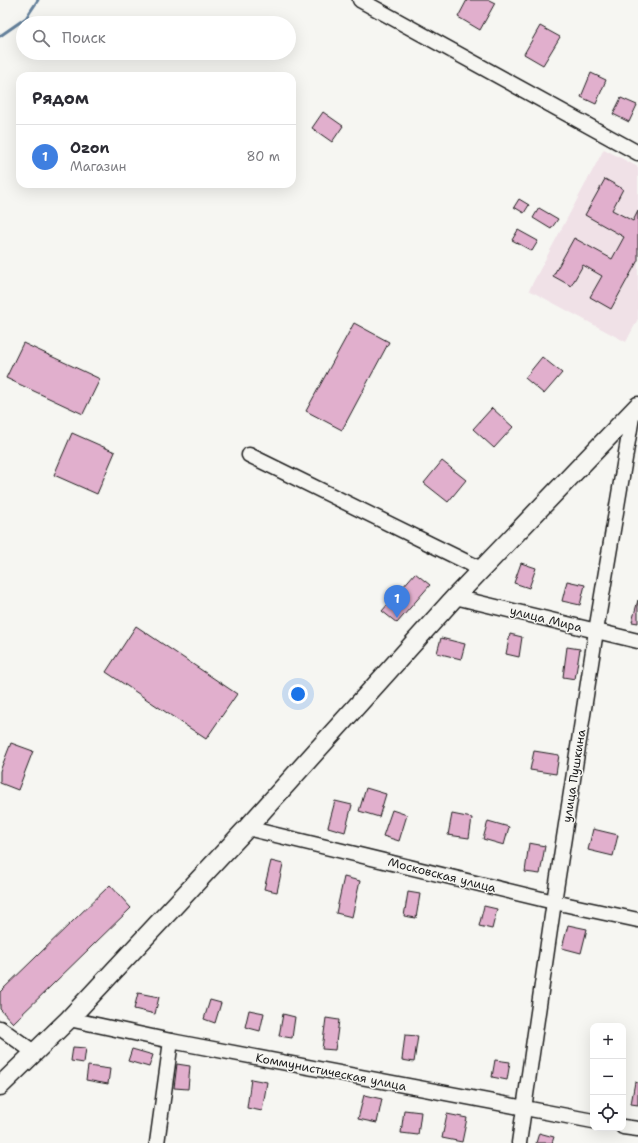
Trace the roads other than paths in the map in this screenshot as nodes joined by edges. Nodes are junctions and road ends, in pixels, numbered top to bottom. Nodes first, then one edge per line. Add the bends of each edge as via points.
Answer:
1 (360, 0) edge
2 (638, 153) edge
3 (636, 408) edge
4 (249, 455) dead end
5 (481, 569) junction
6 (454, 597) junction
7 (596, 631) junction
8 (638, 641) edge
9 (247, 828) junction
10 (554, 902) junction
11 (638, 920) edge
12 (69, 1019) junction
13 (0, 1028) edge
14 (171, 1041) junction
15 (35, 1053) junction
16 (0, 1086) edge
17 (524, 1109) junction
18 (590, 1120) edge
19 (626, 1127) edge
20 (638, 1129) edge
21 (157, 1143) edge
22 (519, 1143) edge

1 - 2 street
3 - 5 main road
3 - 7 street, улица Пушкина
4 - 5 street
5 - 6 main road
6 - 7 street, улица Мира
6 - 9 main road
7 - 8 street, улица Мира
7 - 10 street, улица Пушкина
9 - 10 street, Московская улица
9 - 12 main road
10 - 11 street, Московская улица
10 - 17 street, улица Пушкина
12 - 14 street, Коммунистическая улица
12 - 15 main road
13 - 15 street
14 - 17 street, Коммунистическая улица
14 - 21 street
15 - 16 main road
17 - 18 street, Коммунистическая улица
17 - 22 street, улица Пушкина
19 - 20 street

